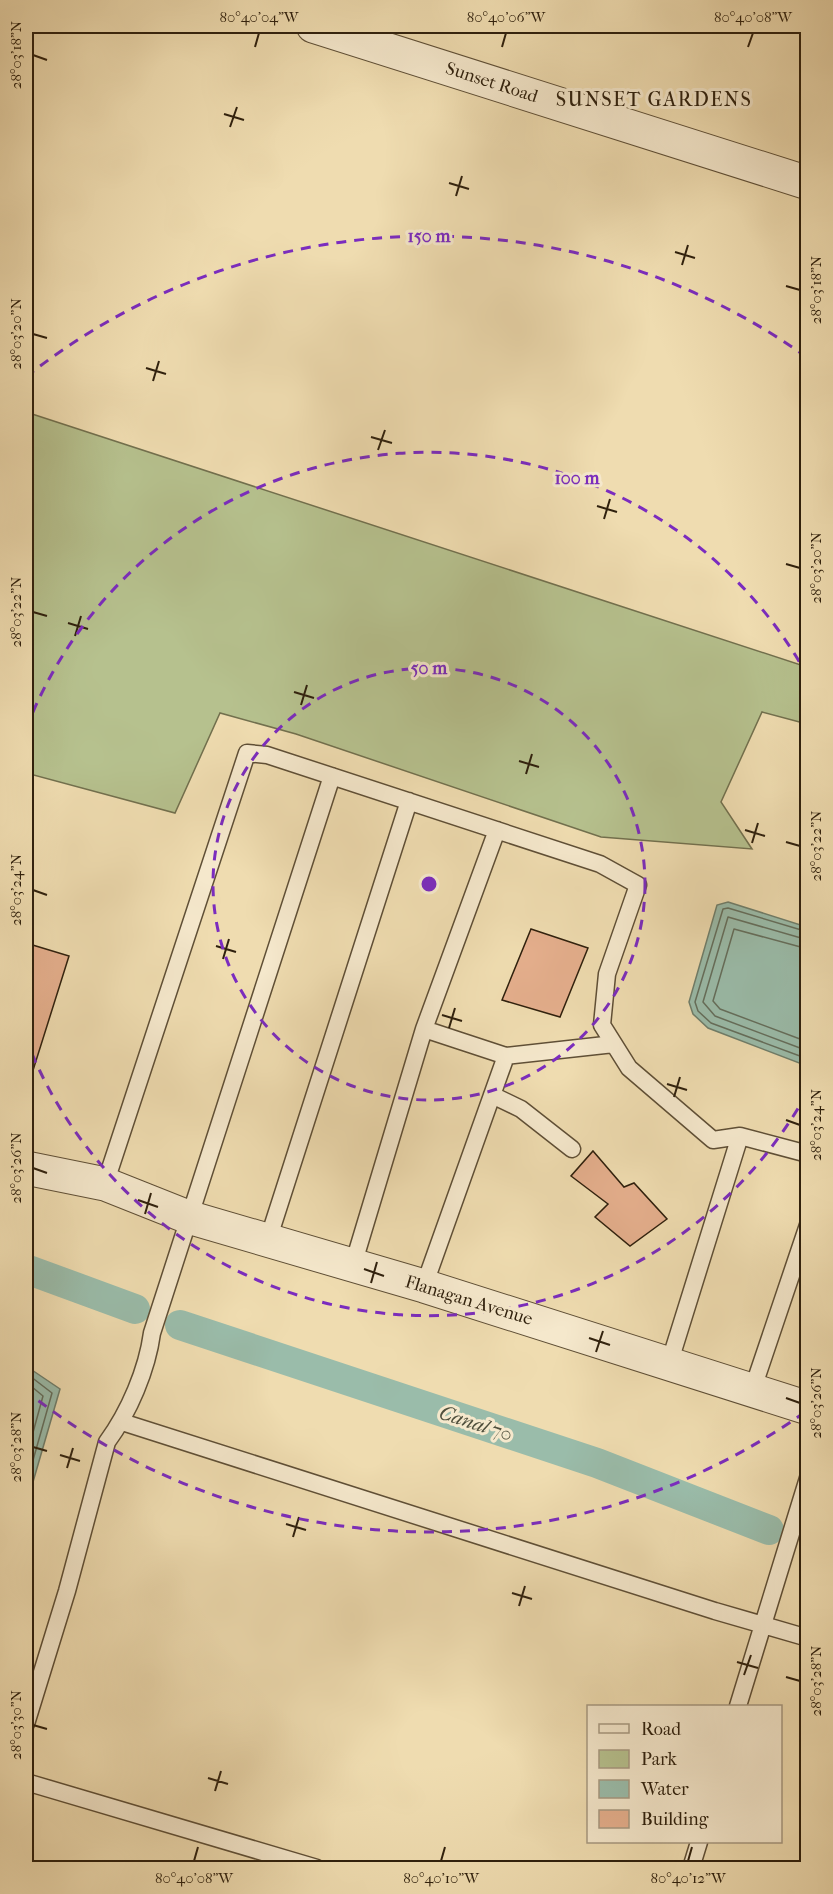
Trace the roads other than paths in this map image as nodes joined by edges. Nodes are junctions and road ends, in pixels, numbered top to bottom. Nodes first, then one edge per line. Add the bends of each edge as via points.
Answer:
1 (313, 26) edge
2 (807, 183) edge
3 (332, 776) junction
4 (409, 801) junction
5 (497, 830) junction
6 (424, 1029) junction
7 (614, 1044) junction
8 (506, 1056) junction
9 (492, 1095) junction
10 (740, 1136) junction
11 (572, 1149) dead end
12 (807, 1154) edge
13 (26, 1168) edge
14 (105, 1184) junction
15 (188, 1217) junction
16 (807, 1225) edge
17 (268, 1240) junction
18 (353, 1265) junction
19 (424, 1286) junction
20 (669, 1364) junction
21 (752, 1391) junction
22 (807, 1408) edge
23 (122, 1422) junction
24 (807, 1478) edge
25 (763, 1625) junction
26 (807, 1638) edge
27 (739, 1705) edge
28 (26, 1724) edge
29 (26, 1782) edge
30 (699, 1843) edge
31 (317, 1869) edge
32 (691, 1869) edge

1 - 2 street, Sunset Road
3 - 4 lane
3 - 14 lane via 267,754 247,753
3 - 15 lane
4 - 5 lane
4 - 17 lane
5 - 6 lane
5 - 7 lane via 600,864 638,885 607,974 602,1025
6 - 8 lane
6 - 18 lane
7 - 8 lane
7 - 10 lane via 629,1068 713,1140
8 - 9 lane
9 - 11 lane via 521,1109
9 - 19 lane
10 - 12 lane
10 - 20 lane
13 - 14 street, Flanagan Avenue
14 - 15 street, Flanagan Avenue
15 - 17 street, Flanagan Avenue
15 - 23 lane via 150,1349
16 - 21 lane
17 - 18 street, Flanagan Avenue
18 - 19 street, Flanagan Avenue
19 - 20 street, Flanagan Avenue
20 - 21 street, Flanagan Avenue
21 - 22 street, Flanagan Avenue
23 - 25 lane
23 - 28 lane via 107,1442
24 - 25 lane
25 - 26 lane
25 - 27 lane
29 - 31 lane
30 - 32 lane

